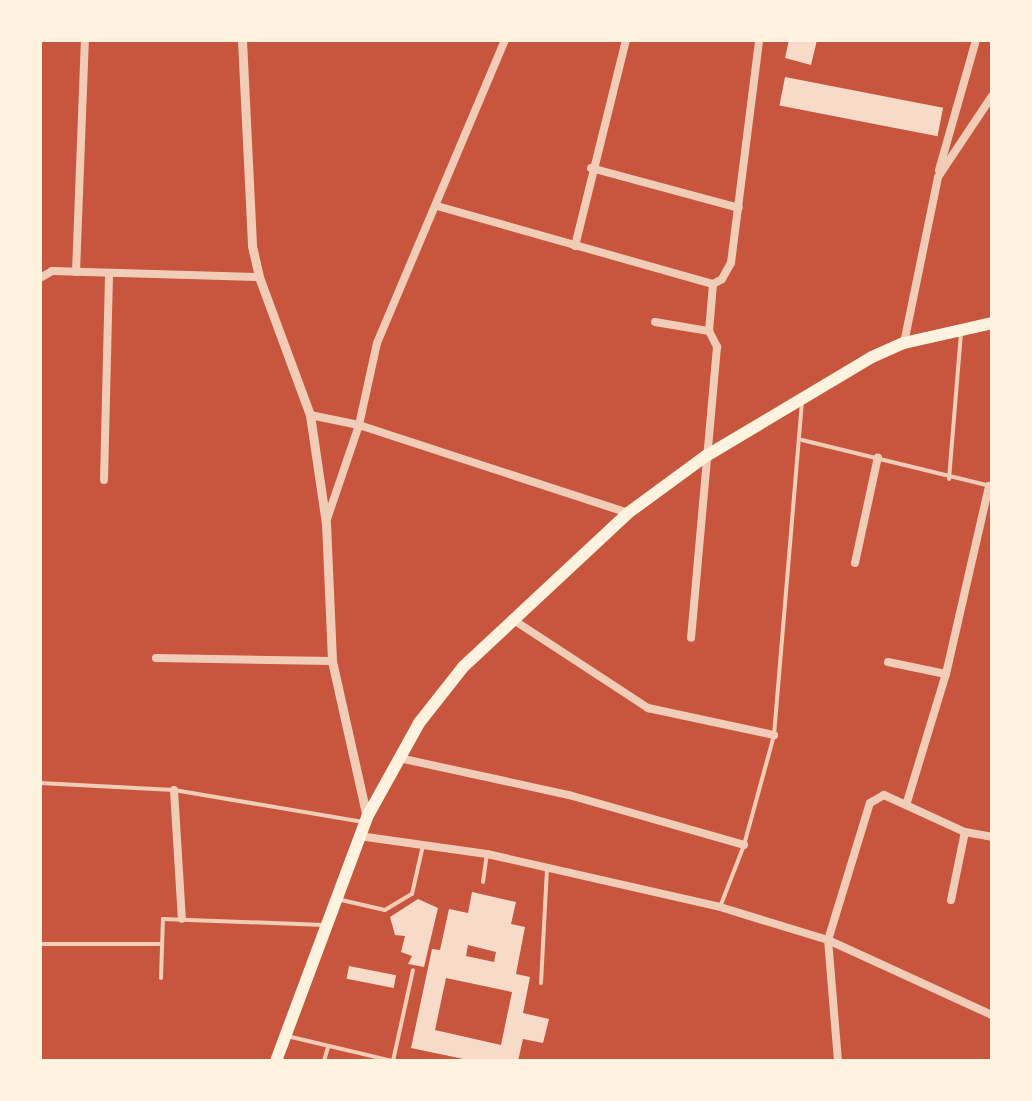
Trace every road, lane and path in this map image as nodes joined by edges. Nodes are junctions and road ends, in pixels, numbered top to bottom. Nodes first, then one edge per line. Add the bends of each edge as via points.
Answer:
1 (85, 40) edge
2 (242, 40) edge
3 (505, 40) edge
4 (626, 40) edge
5 (759, 40) edge
6 (976, 40) edge
7 (992, 96) edge
8 (591, 168) junction
9 (938, 177) junction
10 (437, 206) junction
11 (739, 208) junction
12 (575, 246) junction
13 (76, 272) junction
14 (109, 275) junction
15 (259, 277) junction
16 (40, 278) edge
17 (713, 284) junction
18 (655, 322) dead end
19 (992, 323) edge
20 (961, 328) junction
21 (709, 331) junction
22 (904, 343) junction
23 (802, 396) junction
24 (310, 415) junction
25 (359, 425) junction
26 (802, 440) junction
27 (706, 456) junction
28 (878, 457) junction
29 (949, 479) junction
30 (104, 480) dead end
31 (991, 486) edge
32 (628, 513) junction
33 (326, 523) junction
34 (855, 563) dead end
35 (511, 618) junction
36 (691, 638) dead end
37 (156, 658) dead end
38 (332, 661) junction
39 (888, 662) dead end
40 (946, 674) junction
41 (774, 735) junction
42 (399, 758) junction
43 (40, 783) edge
44 (174, 790) junction
45 (907, 802) junction
46 (366, 820) junction
47 (965, 832) junction
48 (359, 836) junction
49 (992, 837) edge
50 (423, 845) junction
51 (744, 845) junction
52 (487, 854) junction
53 (547, 868) junction
54 (483, 882) dead end
55 (335, 898) junction
56 (951, 900) dead end
57 (720, 907) junction
58 (182, 919) junction
59 (324, 925) junction
60 (828, 940) junction
61 (40, 944) edge
62 (162, 944) junction
63 (413, 970) dead end
64 (161, 978) dead end
65 (541, 983) dead end
66 (992, 1015) edge
67 (284, 1035) junction
68 (328, 1047) junction
69 (276, 1061) edge
70 (324, 1061) edge
71 (838, 1061) edge

1 - 13 street
2 - 15 street via 245,175
3 - 10 street
4 - 8 street
5 - 11 street
6 - 9 street
7 - 9 street
8 - 11 street
8 - 12 street
9 - 22 street
10 - 12 street
10 - 25 street via 377,343
11 - 17 street via 731,267
12 - 17 street
13 - 14 street
13 - 16 street via 52,271
14 - 15 street
14 - 30 street
15 - 24 street
17 - 21 street
18 - 21 street
19 - 20 main road
20 - 22 main road
20 - 29 lane
21 - 27 street via 717,347
22 - 23 main road
23 - 26 lane
23 - 27 main road
24 - 25 street
24 - 33 street
25 - 32 street
25 - 33 street
26 - 28 lane
26 - 41 lane
27 - 32 main road
27 - 36 street
28 - 29 lane
28 - 34 street
29 - 31 lane
31 - 40 street
32 - 35 main road
33 - 38 street
35 - 41 street via 648,708
35 - 42 main road via 438,695
37 - 38 street
38 - 46 street
39 - 40 street
40 - 45 street
41 - 51 lane
42 - 46 main road
42 - 51 street via 569,795
43 - 44 lane
44 - 46 lane
44 - 58 street
45 - 47 street
45 - 60 street via 880,795 865,811
46 - 48 main road
47 - 49 street
47 - 56 street
48 - 50 street
48 - 55 main road
50 - 52 street
50 - 55 lane via 412,894 385,910
51 - 57 lane
52 - 53 street
52 - 54 lane
53 - 57 street
53 - 65 lane
55 - 59 main road
57 - 60 street
58 - 59 lane
58 - 62 lane via 163,919
59 - 67 main road
60 - 66 street
60 - 71 street
61 - 62 lane
62 - 64 lane
63 - 68 lane via 393,1061
67 - 68 lane
67 - 69 main road
68 - 70 lane

